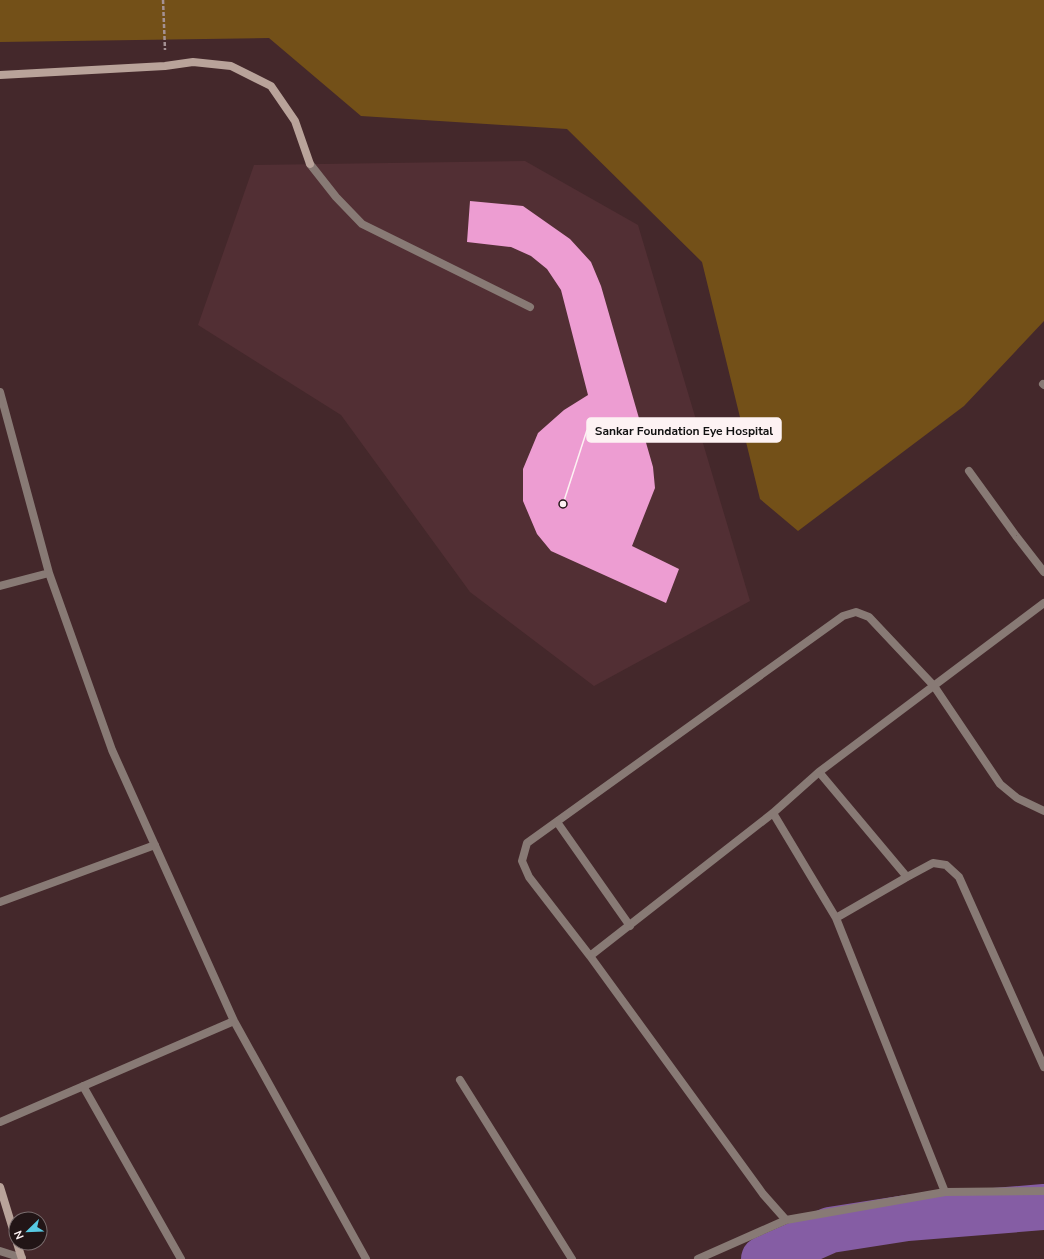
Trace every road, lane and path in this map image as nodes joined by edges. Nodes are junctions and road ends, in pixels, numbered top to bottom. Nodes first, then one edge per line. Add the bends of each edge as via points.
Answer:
1 (163, 0) edge
2 (165, 66) junction
3 (0, 75) edge
4 (530, 307) dead end
5 (0, 392) edge
6 (969, 471) dead end
7 (1044, 572) edge
8 (49, 573) junction
9 (0, 586) edge
10 (1044, 603) edge
11 (934, 686) junction
12 (819, 772) junction
13 (1044, 811) edge
14 (773, 813) junction
15 (556, 822) junction
16 (155, 846) junction
17 (907, 877) junction
18 (0, 902) edge
19 (836, 918) junction
20 (630, 926) junction
21 (590, 956) junction
22 (234, 1021) junction
23 (1044, 1067) edge
24 (460, 1080) dead end
25 (83, 1086) junction
26 (0, 1122) edge
27 (0, 1187) edge
28 (1044, 1191) edge
29 (945, 1192) junction
30 (8, 1213) edge
31 (786, 1220) junction
32 (0, 1250) edge
33 (22, 1259) edge
34 (181, 1259) edge
35 (366, 1259) edge
36 (572, 1259) edge
37 (698, 1259) edge

1 - 2 path
2 - 3 street
2 - 4 street via 193,62 231,66 271,86 295,121 310,164 362,224
5 - 8 street
6 - 7 street
8 - 9 street
8 - 16 street via 112,750
10 - 11 street
11 - 12 street
11 - 13 street via 1000,784 1017,798
11 - 15 street via 869,617 856,612 843,616
12 - 14 street
12 - 17 street
14 - 19 street
14 - 20 street
15 - 20 street
15 - 21 street via 527,843 522,861 529,877
16 - 18 street
16 - 22 street
17 - 19 street
17 - 23 street via 934,863 946,865 959,877
19 - 29 street
20 - 21 street
21 - 31 street via 763,1194
22 - 25 street
22 - 35 street
24 - 36 street
25 - 26 street
25 - 34 street
27 - 30 street
28 - 29 street
29 - 31 street
31 - 37 street
32 - 33 street

